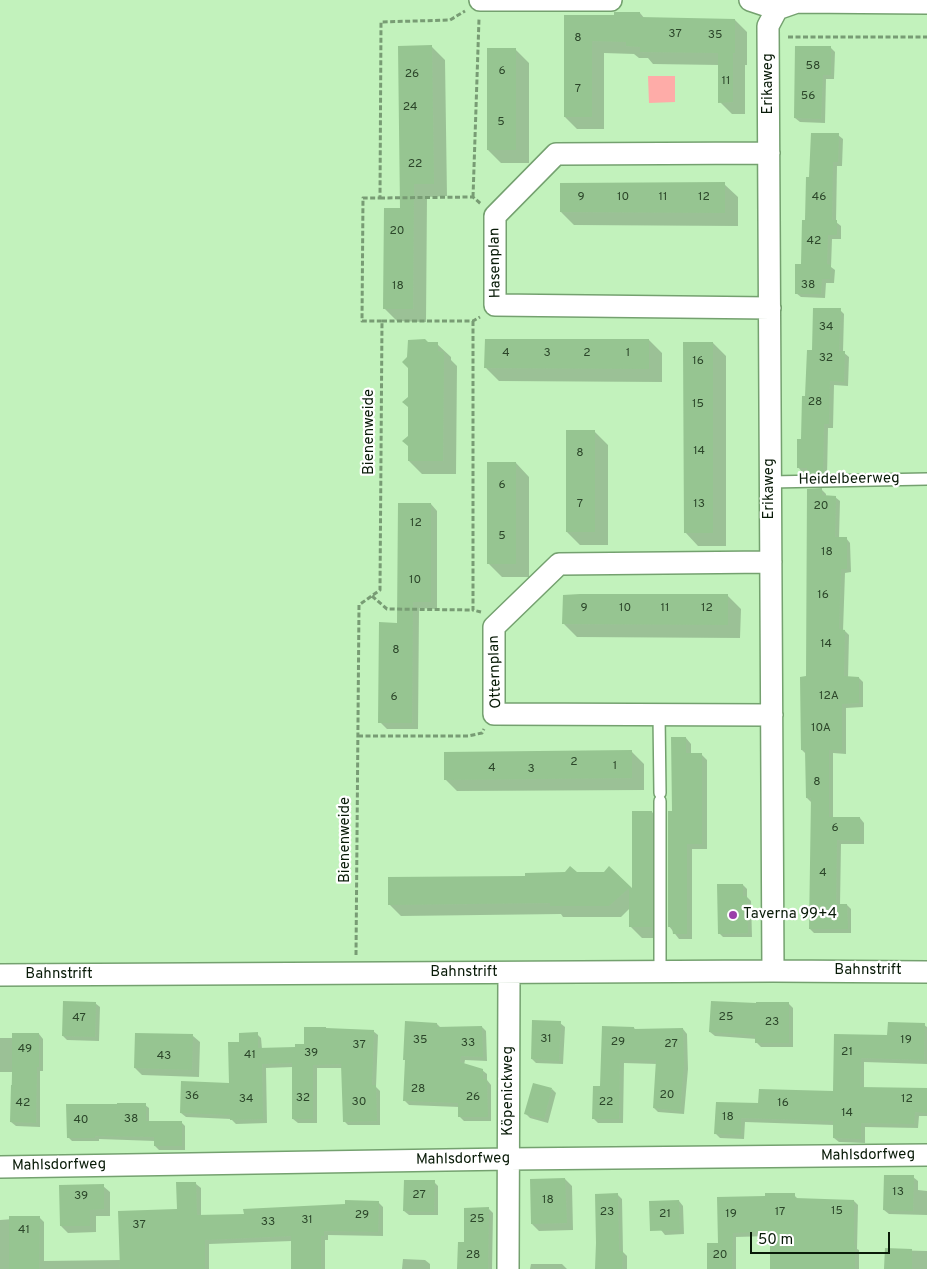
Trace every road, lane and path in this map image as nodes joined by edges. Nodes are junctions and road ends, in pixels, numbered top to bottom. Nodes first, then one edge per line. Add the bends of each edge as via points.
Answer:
1 (480, 0) edge
2 (611, 0) edge
3 (750, 0) edge
4 (927, 3) edge
5 (777, 9) junction
6 (927, 37) edge
7 (768, 38) junction
8 (769, 153) junction
9 (473, 197) junction
10 (380, 198) junction
11 (495, 216) junction
12 (495, 305) junction
13 (770, 308) junction
14 (382, 321) junction
15 (473, 321) junction
16 (927, 479) edge
17 (770, 482) junction
18 (771, 562) junction
19 (372, 596) junction
20 (473, 610) junction
21 (502, 619) junction
22 (494, 714) junction
23 (660, 715) junction
24 (772, 715) junction
25 (358, 736) junction
26 (773, 971) junction
27 (660, 972) junction
28 (927, 972) edge
29 (356, 973) junction
30 (509, 973) junction
31 (0, 975) edge
32 (927, 1155) edge
33 (509, 1160) junction
34 (0, 1167) edge
35 (508, 1269) edge

1 - 2 street
1 - 9 path
1 - 10 path via 450,20 381,22
3 - 5 street
4 - 5 street via 797,2
5 - 7 street, Erikaweg via 768,26
6 - 7 path
7 - 8 street, Erikaweg
8 - 11 street, Hasenplan via 556,154
8 - 13 street, Erikaweg
9 - 10 path
9 - 11 path
10 - 14 path via 363,198 362,320
11 - 12 street, Hasenplan
12 - 13 street, Hasenplan
12 - 15 path
13 - 17 street, Erikaweg
14 - 15 path
14 - 19 path, Bienenweide via 380,590
15 - 20 path
16 - 17 lane, Heidelbeerweg
17 - 18 street, Erikaweg
18 - 21 street, Otternplan via 559,564
18 - 24 street, Erikaweg
19 - 20 path via 387,609
19 - 25 path, Bienenweide via 359,605
20 - 21 path
21 - 22 street, Otternplan via 494,627
22 - 23 street, Otternplan
22 - 25 path via 482,733 468,736
23 - 24 street, Otternplan
23 - 27 lane
24 - 26 street, Erikaweg
25 - 29 path, Bienenweide
26 - 27 street, Bahnstrift
26 - 28 street, Bahnstrift
27 - 30 street, Bahnstrift
29 - 30 street, Bahnstrift
29 - 31 street, Bahnstrift
30 - 33 street, Köpenickweg
32 - 33 street, Mahlsdorfweg
33 - 34 street, Mahlsdorfweg
33 - 35 street, Köpenickweg

